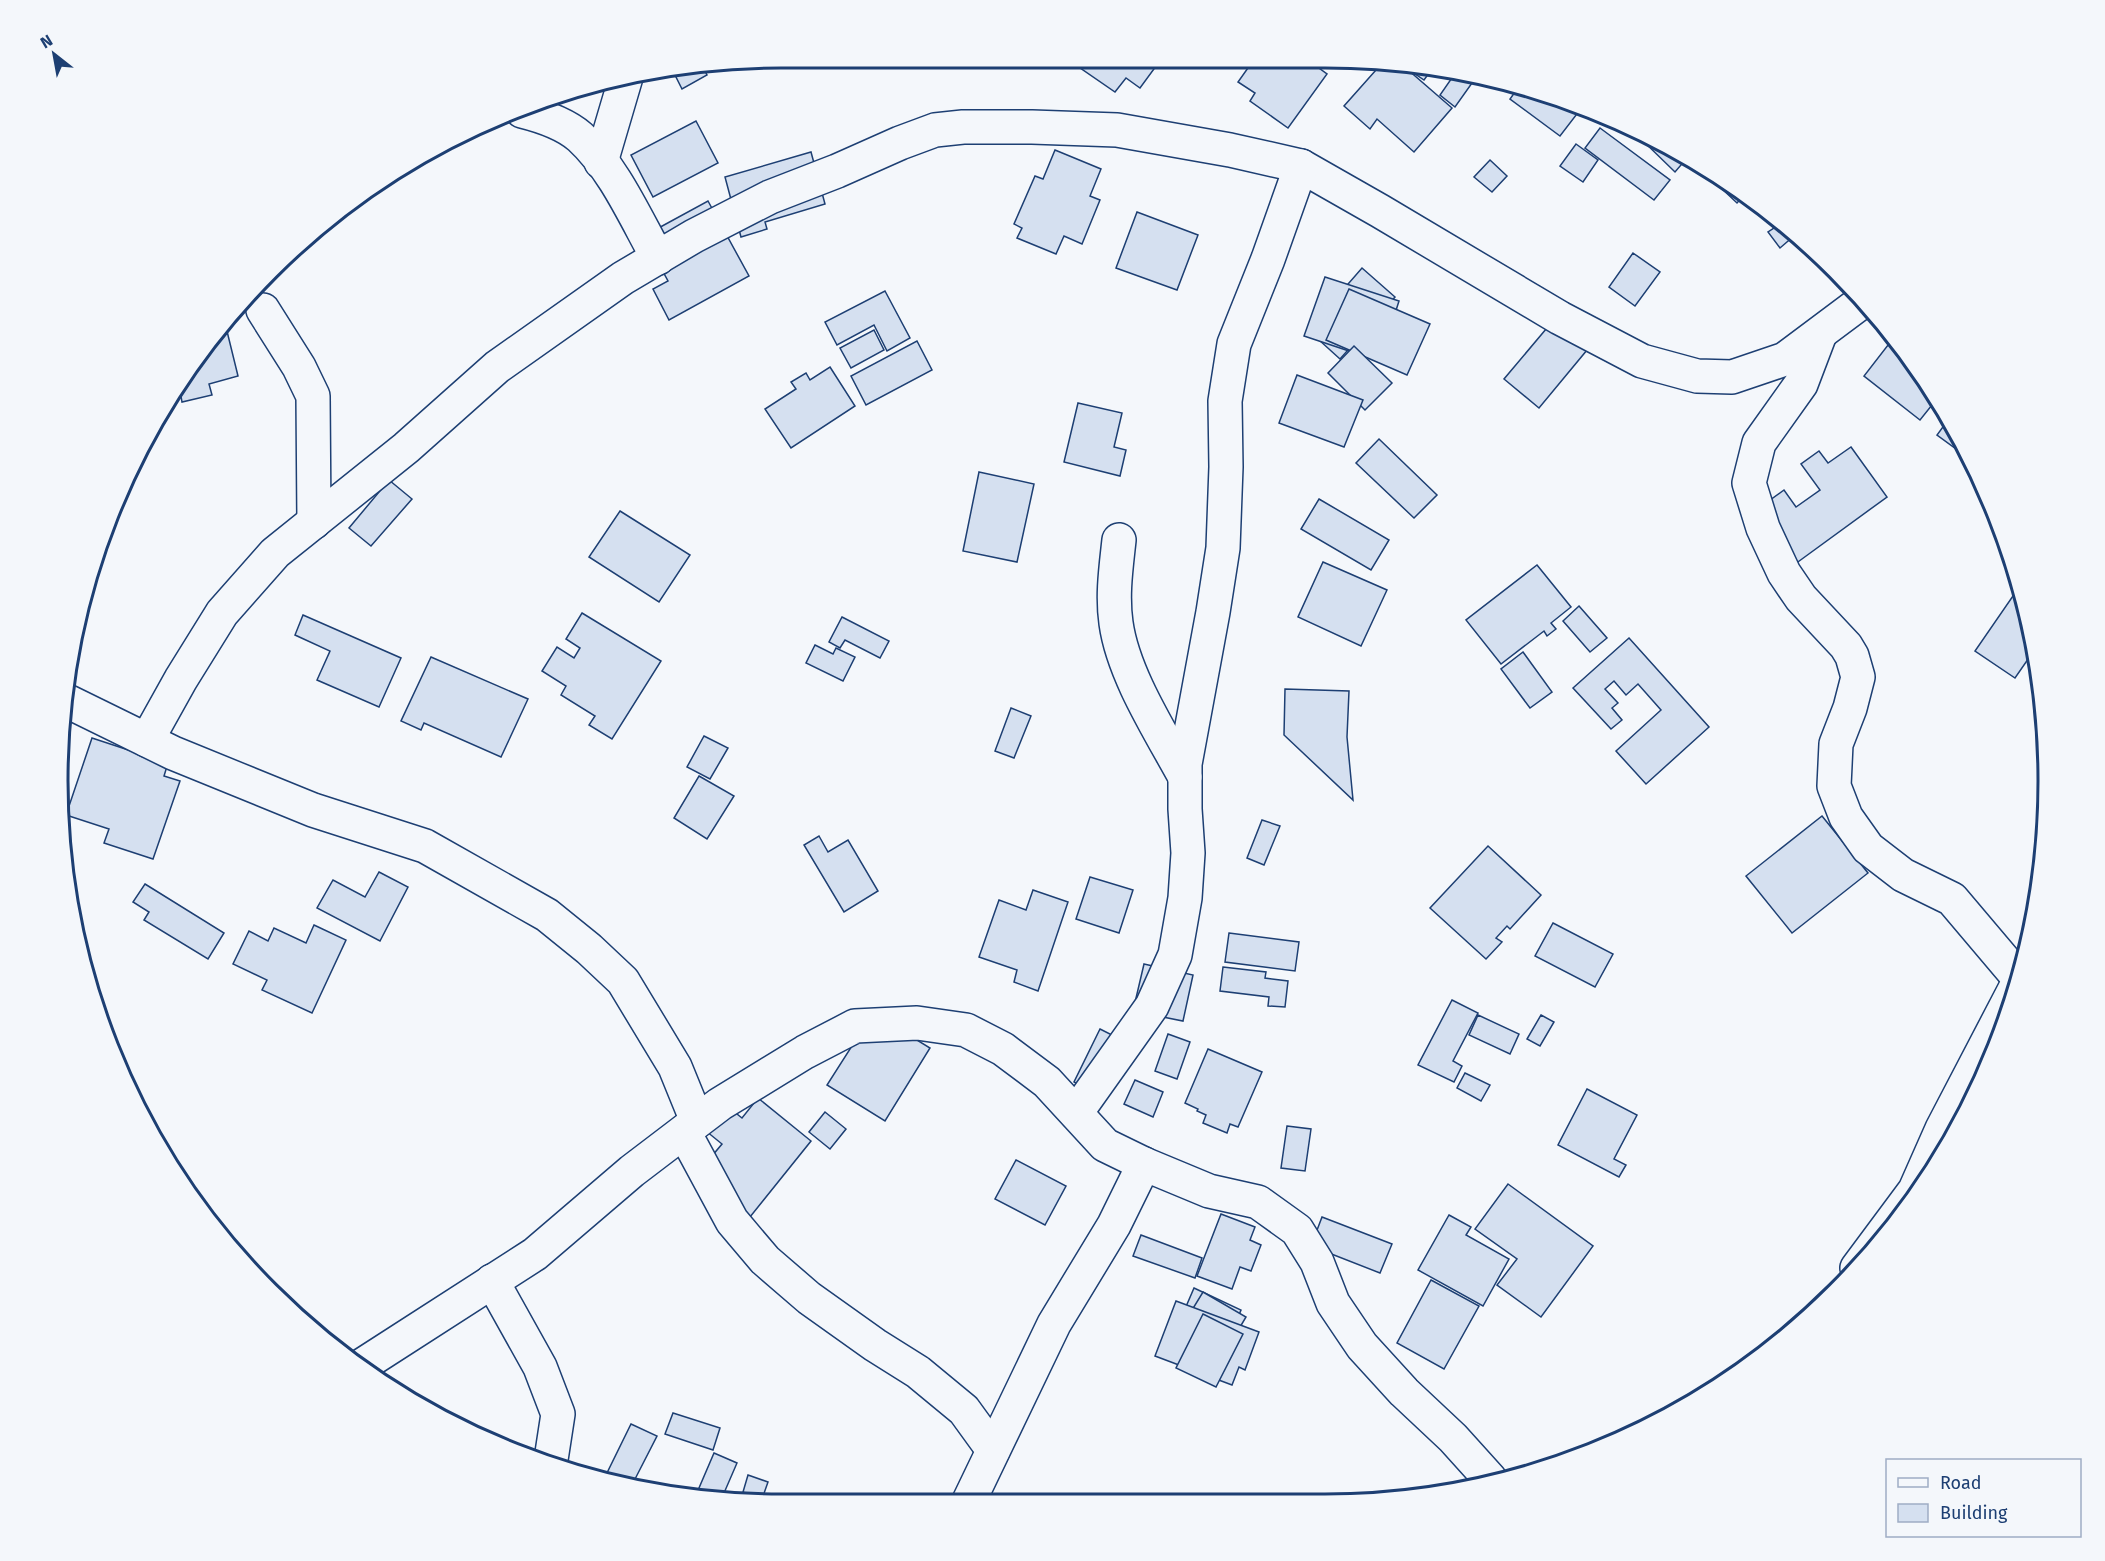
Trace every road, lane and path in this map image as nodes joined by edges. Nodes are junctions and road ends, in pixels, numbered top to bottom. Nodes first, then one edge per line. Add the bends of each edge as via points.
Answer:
1 (624, 85) edge
2 (531, 113) edge
3 (601, 162) junction
4 (1301, 166) junction
5 (658, 258) junction
6 (1857, 306) edge
7 (262, 310) dead end
8 (1820, 334) junction
9 (314, 522) junction
10 (1119, 540) dead end
11 (72, 704) edge
12 (147, 740) junction
13 (1185, 777) junction
14 (2012, 969) edge
15 (1987, 1042) edge
16 (1076, 1113) junction
17 (690, 1126) junction
18 (1931, 1154) edge
19 (1144, 1164) junction
20 (492, 1281) junction
21 (368, 1362) edge
22 (993, 1450) junction
23 (552, 1456) edge
24 (1486, 1475) edge
25 (972, 1494) edge

1 - 3 street
2 - 3 street via 548,117 580,137
3 - 5 street
4 - 5 street via 1117,130 935,130 770,197
4 - 8 street via 1560,318 1642,361 1697,376 1732,377 1785,359
4 - 13 street via 1234,344 1225,401 1223,548
5 - 9 street via 623,278 497,367
6 - 8 street
7 - 9 street via 313,396
8 - 14 street via 1801,384 1759,443 1749,483 1763,528 1784,573 1801,598 1846,646 1858,677 1836,744 1834,786 1846,817 1868,848 1903,875 1952,899
9 - 12 street via 275,553 222,613
10 - 13 street via 1114,586 1116,624 1126,662
11 - 12 street
12 - 17 street via 313,810 425,846 547,915 623,981 675,1067
13 - 16 street via 1188,853 1175,955 1152,1006
15 - 18 street
16 - 17 street via 1047,1082 1003,1049 966,1030 917,1023 855,1026 720,1104
16 - 19 street via 1105,1145
17 - 20 street via 535,1254
17 - 22 street via 732,1221 765,1260 809,1298 918,1372 964,1410
19 - 22 street via 1114,1225 1054,1324
19 - 24 street via 1209,1191 1258,1202 1297,1230 1317,1262 1333,1303 1362,1346
20 - 21 street
20 - 23 street via 540,1367 558,1414
22 - 25 street

